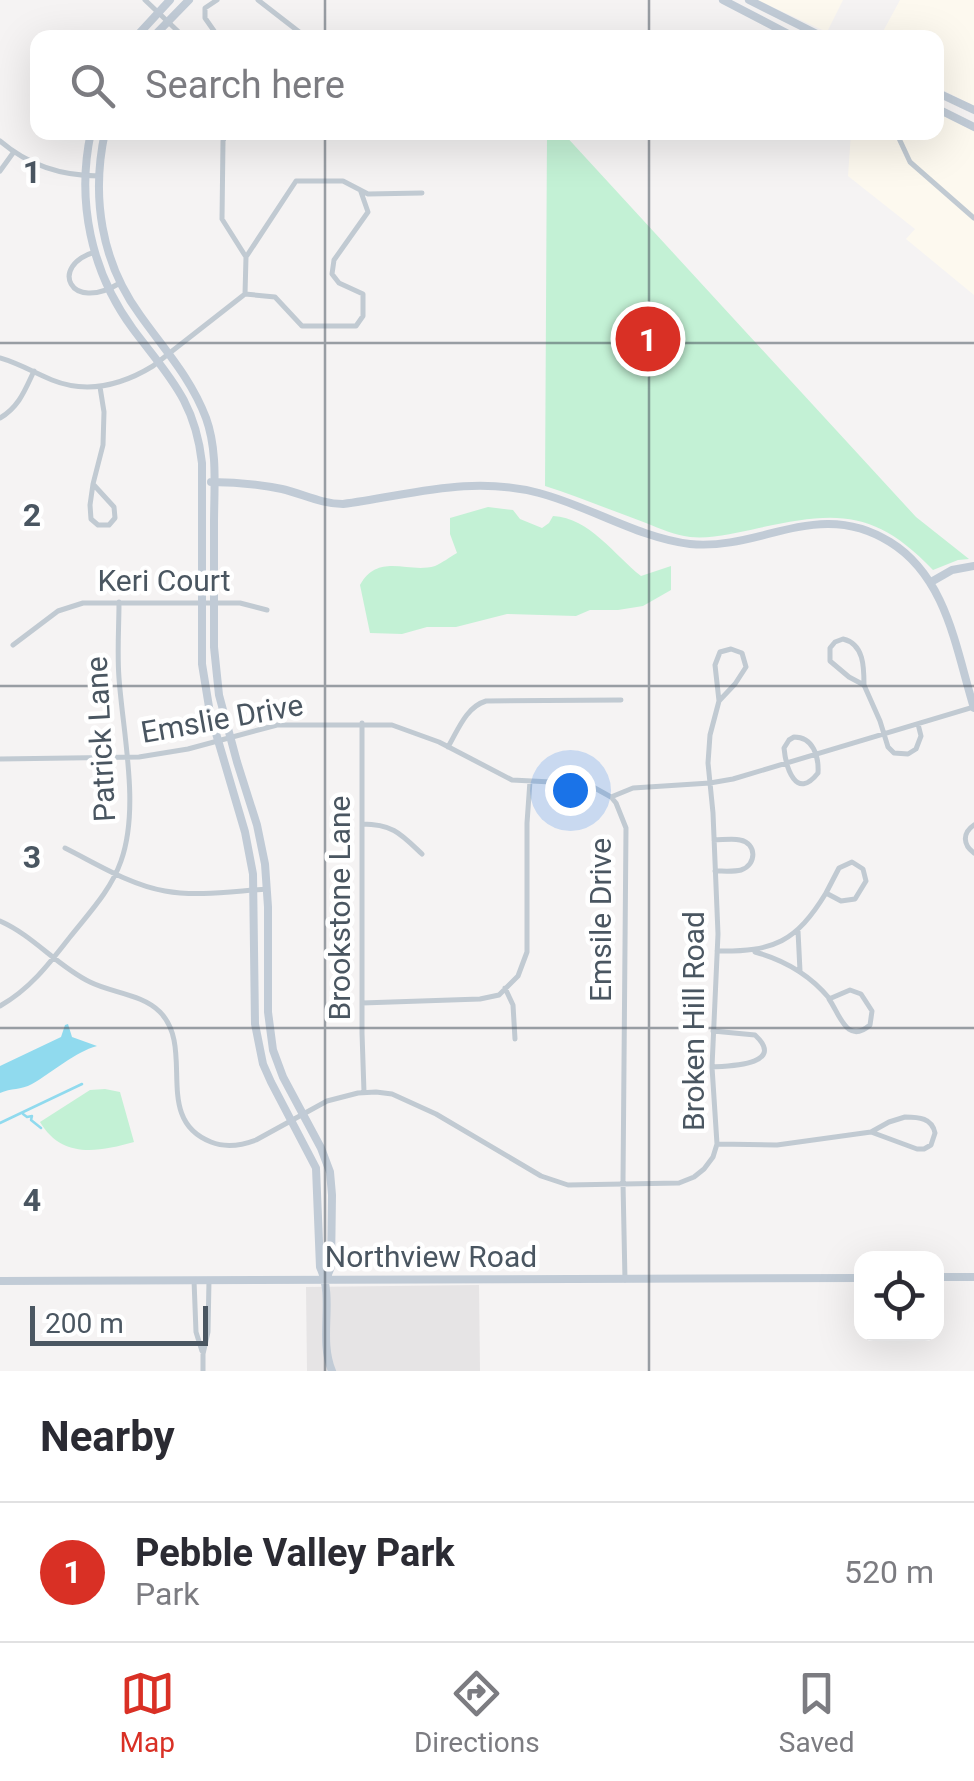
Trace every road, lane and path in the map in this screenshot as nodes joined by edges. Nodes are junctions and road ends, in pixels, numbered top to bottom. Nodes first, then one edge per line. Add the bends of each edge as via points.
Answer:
1 (145, 0) edge
2 (170, 0) edge
3 (190, 0) edge
4 (217, 0) edge
5 (258, 0) edge
6 (723, 0) edge
7 (748, 0) edge
8 (158, 12) junction
9 (168, 20) junction
10 (142, 30) edge
11 (159, 30) edge
12 (177, 30) edge
13 (213, 30) edge
14 (296, 30) edge
15 (781, 30) edge
16 (809, 30) edge
17 (944, 96) edge
18 (974, 110) edge
19 (944, 112) edge
20 (974, 126) edge
21 (90, 140) edge
22 (104, 140) edge
23 (223, 140) edge
24 (900, 140) edge
25 (0, 142) edge
26 (13, 152) junction
27 (0, 172) edge
28 (85, 176) junction
29 (99, 176) junction
30 (362, 192) junction
31 (422, 193) dead end
32 (974, 218) edge
33 (94, 252) junction
34 (246, 257) junction
35 (120, 282) junction
36 (109, 290) junction
37 (245, 294) junction
38 (170, 353) junction
39 (0, 358) edge
40 (159, 361) junction
41 (34, 371) junction
42 (100, 386) junction
43 (0, 418) edge
44 (201, 481) junction
45 (214, 482) junction
46 (93, 484) junction
47 (974, 566) edge
48 (930, 582) junction
49 (119, 602) junction
50 (201, 602) junction
51 (214, 602) junction
52 (267, 610) dead end
53 (13, 646) dead end
54 (864, 685) junction
55 (621, 700) dead end
56 (719, 700) junction
57 (974, 708) edge
58 (362, 723) junction
59 (918, 724) junction
60 (392, 725) joint
61 (884, 734) junction
62 (230, 738) junction
63 (218, 741) junction
64 (448, 747) junction
65 (816, 755) junction
66 (0, 758) edge
67 (126, 758) junction
68 (786, 764) junction
69 (530, 781) junction
70 (710, 784) junction
71 (612, 797) junction
72 (362, 824) junction
73 (974, 825) edge
74 (714, 840) junction
75 (65, 848) dead end
76 (974, 853) edge
77 (422, 854) dead end
78 (715, 871) junction
79 (116, 873) junction
80 (267, 889) junction
81 (254, 890) junction
82 (826, 893) junction
83 (0, 921) edge
84 (798, 931) junction
85 (255, 937) junction
86 (268, 937) junction
87 (718, 951) junction
88 (752, 951) junction
89 (54, 958) junction
90 (800, 971) junction
91 (506, 988) junction
92 (829, 998) junction
93 (362, 1002) junction
94 (0, 1006) edge
95 (714, 1031) junction
96 (515, 1039) dead end
97 (278, 1066) junction
98 (712, 1067) junction
99 (266, 1071) junction
100 (364, 1092) junction
101 (303, 1114) junction
102 (292, 1120) junction
103 (871, 1132) junction
104 (717, 1144) junction
105 (623, 1182) junction
106 (319, 1206) junction
107 (332, 1207) junction
108 (944, 1277) edge
109 (974, 1277) edge
110 (854, 1278) edge
111 (326, 1279) junction
112 (194, 1280) junction
113 (209, 1280) junction
114 (624, 1280) junction
115 (0, 1281) edge
116 (203, 1354) junction
117 (203, 1371) edge
118 (332, 1371) edge

1 - 8 street
2 - 8 street
3 - 9 street
4 - 13 street via 205,8
5 - 14 street
6 - 15 street
7 - 16 street
8 - 9 street
8 - 10 street
9 - 11 street
9 - 12 street
17 - 18 street
19 - 20 street
21 - 28 street
22 - 29 street
23 - 34 street via 222,219
24 - 32 street via 910,162
25 - 26 street
26 - 27 street
26 - 28 street via 47,169
28 - 29 street
28 - 33 street
29 - 35 street via 101,224
30 - 31 street
30 - 34 street via 343,180 296,181
30 - 37 street via 368,212 334,260 332,274 363,294 356,326 302,326 275,297
33 - 36 street
33 - 36 street via 76,259 72,284 88,294
34 - 37 street
35 - 36 street
35 - 38 street
36 - 40 street
37 - 38 street
38 - 40 street
38 - 45 street via 206,418
39 - 41 street
40 - 42 street via 130,380
40 - 44 street via 193,420
41 - 42 street via 70,385
41 - 43 street via 14,408
42 - 46 street via 103,445
44 - 45 street
44 - 50 street
45 - 48 street via 279,488 332,504 463,485 512,487 666,539 700,544 841,524 890,542
45 - 51 street
46 - 46 street via 92,520 109,524 114,507
47 - 48 street
48 - 57 street
49 - 50 street, Keri Court
49 - 53 street, Keri Court via 71,606
49 - 67 street, Patrick Lane
50 - 51 street, Keri Court
50 - 63 street via 205,690
51 - 52 street, Keri Court
51 - 62 street via 216,676
54 - 54 street via 857,646 836,642 830,661
54 - 61 street
55 - 64 street via 486,701 470,711
56 - 56 street via 745,670 737,650 716,659
56 - 70 street, Broken Hill Road via 708,748
57 - 59 street
58 - 60 street, Emslie Drive
58 - 62 street, Emslie Drive via 277,725
58 - 72 street, Brookstone Lane
59 - 61 street
59 - 61 street via 919,745 908,754 890,750
60 - 64 street, Emsile Drive
61 - 65 street
62 - 63 street, Emslie Drive
62 - 80 street via 257,825
63 - 67 street, Emslie Drive
63 - 81 street
64 - 69 street, Emsile Drive via 512,780
65 - 68 street
65 - 68 street via 809,740 794,737 784,748
65 - 68 street via 818,773 807,783 792,778
66 - 67 street, Emslie Drive
67 - 79 street, Patrick Lane via 130,823
68 - 70 street
69 - 71 street, Emsile Drive via 593,787
69 - 91 street via 527,952
70 - 71 street via 633,788
70 - 74 street, Broken Hill Road
71 - 105 street, Emsile Drive via 626,828
72 - 77 street via 393,829
72 - 93 street, Brookstone Lane
73 - 76 street via 965,836
74 - 78 street, Broken Hill Road
74 - 78 street via 742,840 754,854 743,870
75 - 79 street
78 - 87 street, Broken Hill Road
79 - 81 street via 169,892
79 - 89 street, Patrick Lane
80 - 81 street
80 - 86 street
81 - 85 street
82 - 82 street via 841,902 855,899 866,881 863,868 841,866
82 - 84 street
83 - 89 street
84 - 88 street
84 - 90 street
85 - 86 street
85 - 99 street via 256,1024
86 - 97 street via 268,1024
87 - 88 street
87 - 95 street, Broken Hill Road
88 - 90 street
89 - 94 street, Patrick Lane
89 - 102 street via 87,981 144,1001 163,1015 174,1035 180,1109 205,1139 243,1145
90 - 92 street
91 - 93 street via 480,999
91 - 96 street
92 - 92 street via 849,1030 870,1025 872,1011 859,992
93 - 100 street, Brookstone Lane
95 - 98 street, Broken Hill Road
95 - 98 street via 752,1034 764,1047 754,1062
97 - 99 street
97 - 101 street
98 - 104 street, Broken Hill Road
99 - 102 street
100 - 101 street
100 - 105 street, Broken Hill Road via 392,1094 436,1114 542,1176 568,1185
101 - 102 street
101 - 107 street via 327,1161
102 - 106 street via 316,1168
103 - 103 street via 917,1149 931,1145 935,1134 914,1117
103 - 104 street via 778,1145
104 - 105 street, Broken Hill Road via 709,1164 687,1180
105 - 114 street, Emsile Drive
106 - 107 street
106 - 111 street
107 - 111 street
108 - 109 street
110 - 114 street, Northview Road
111 - 113 street, Northview Road
111 - 114 street, Northview Road
111 - 118 street
112 - 113 street, Northview Road
112 - 115 street, Northview Road
112 - 116 street
113 - 116 street
116 - 117 street

